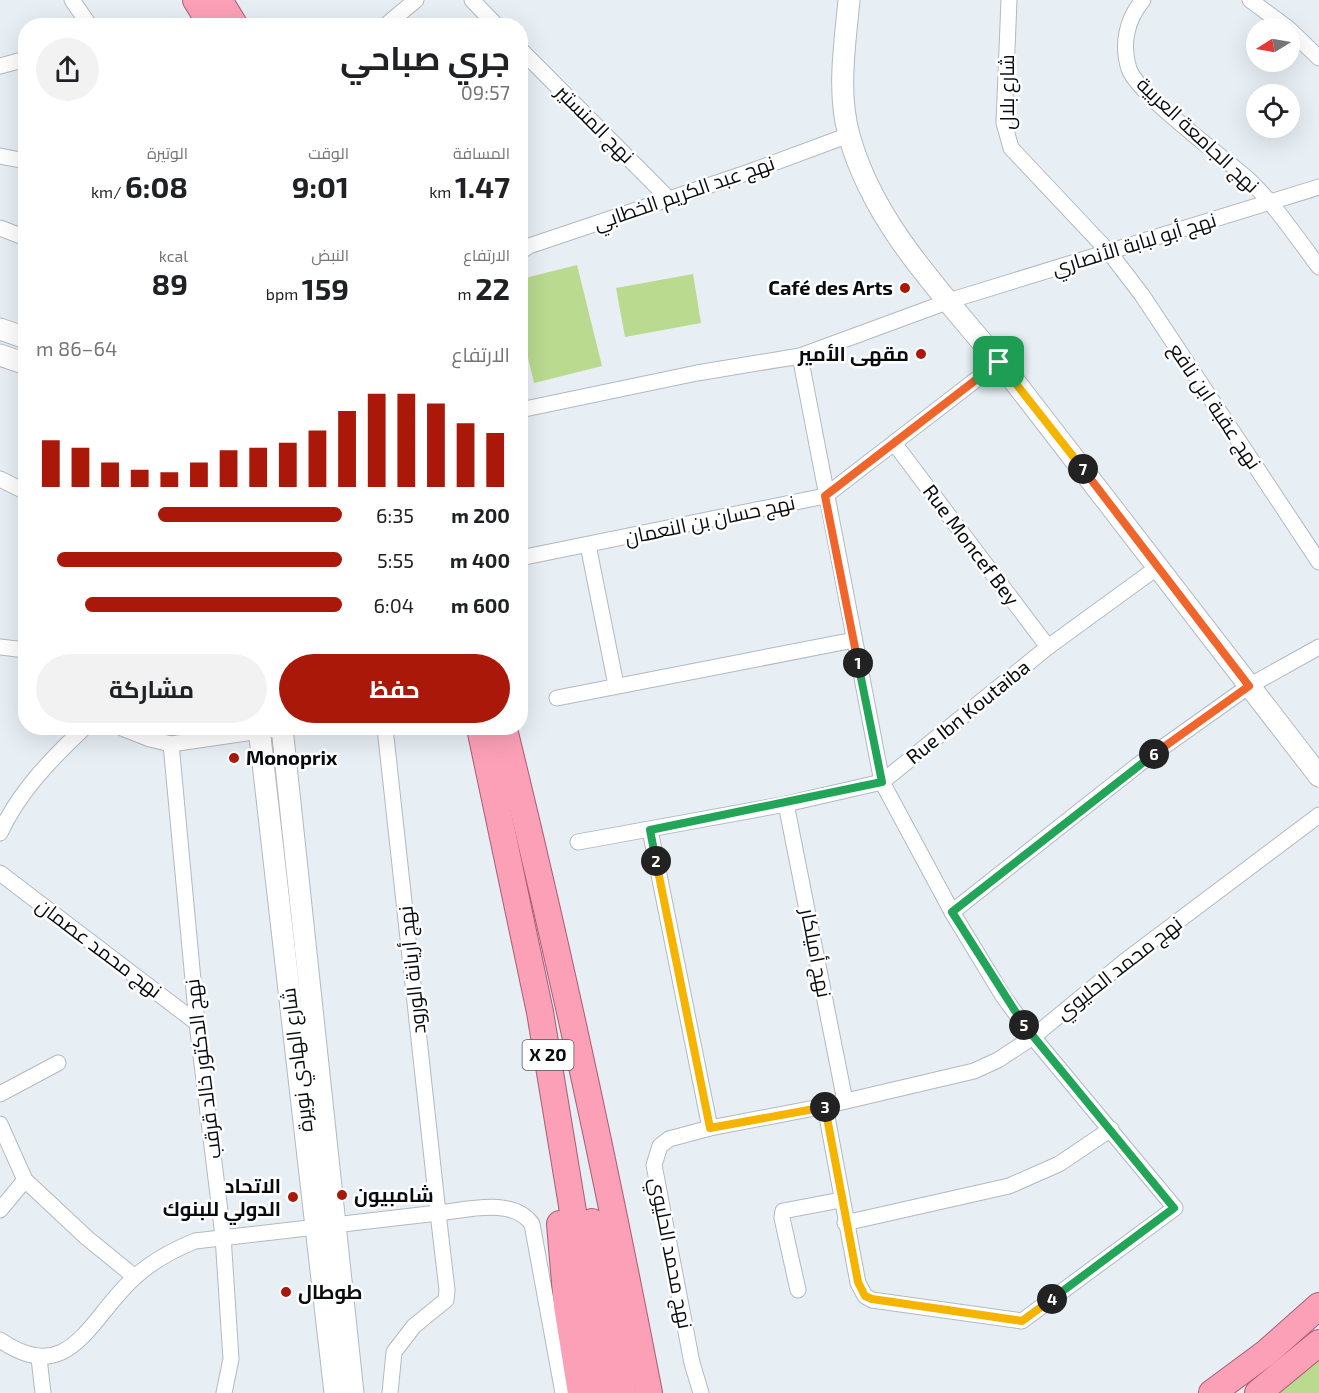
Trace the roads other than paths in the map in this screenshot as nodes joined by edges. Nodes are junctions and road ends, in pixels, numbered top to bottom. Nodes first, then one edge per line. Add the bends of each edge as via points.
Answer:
1 (72, 0) edge
2 (196, 0) edge
3 (219, 0) edge
4 (237, 0) edge
5 (416, 0) edge
6 (472, 0) edge
7 (849, 0) edge
8 (1009, 0) edge
9 (1143, 0) edge
10 (1250, 0) edge
11 (84, 18) edge
12 (207, 18) edge
13 (230, 18) edge
14 (247, 18) edge
15 (395, 18) edge
16 (489, 18) edge
17 (1274, 18) edge
18 (1300, 40) edge
19 (528, 57) edge
20 (1319, 58) edge
21 (18, 61) edge
22 (0, 66) edge
23 (849, 135) junction
24 (0, 156) edge
25 (18, 159) edge
26 (1319, 187) edge
27 (669, 199) junction
28 (1270, 202) junction
29 (0, 228) edge
30 (18, 235) edge
31 (528, 247) edge
32 (1109, 252) junction
33 (1319, 267) edge
34 (949, 301) junction
35 (0, 329) edge
36 (18, 335) edge
37 (0, 355) edge
38 (800, 356) junction
39 (18, 361) edge
40 (999, 362) junction
41 (528, 408) edge
42 (894, 442) junction
43 (0, 479) edge
44 (18, 488) edge
45 (825, 496) junction
46 (588, 545) junction
47 (528, 556) edge
48 (1319, 562) edge
49 (1158, 567) junction
50 (854, 640) junction
51 (0, 646) edge
52 (1048, 647) junction
53 (1319, 647) edge
54 (18, 649) edge
55 (616, 685) junction
56 (1249, 686) junction
57 (557, 698) dead end
58 (77, 735) edge
59 (143, 735) edge
60 (224, 735) edge
61 (260, 735) edge
62 (283, 735) edge
63 (386, 735) edge
64 (497, 735) edge
65 (497, 735) edge
66 (498, 735) edge
67 (171, 744) junction
68 (1319, 776) edge
69 (882, 782) junction
70 (786, 804) junction
71 (4, 811) edge
72 (1319, 815) edge
73 (650, 830) junction
74 (0, 833) edge
75 (578, 842) dead end
76 (508, 859) junction
77 (0, 873) edge
78 (952, 912) junction
79 (197, 1023) junction
80 (1033, 1037) junction
81 (58, 1063) dead end
82 (0, 1094) edge
83 (845, 1101) junction
84 (825, 1106) junction
85 (0, 1124) edge
86 (710, 1128) junction
87 (1112, 1129) junction
88 (26, 1180) junction
89 (841, 1200) junction
90 (0, 1210) edge
91 (438, 1213) junction
92 (845, 1223) junction
93 (326, 1225) junction
94 (224, 1236) junction
95 (135, 1277) junction
96 (798, 1290) dead end
97 (1319, 1306) edge
98 (0, 1340) edge
99 (1319, 1343) edge
100 (39, 1358) junction
101 (603, 1389) edge
102 (43, 1393) edge
103 (224, 1393) edge
104 (335, 1393) edge
105 (353, 1393) edge
106 (390, 1393) edge
107 (563, 1393) edge
108 (651, 1393) edge
109 (701, 1393) edge
110 (1212, 1393) edge
111 (1258, 1393) edge

1 - 11 street
2 - 12 highway
3 - 13 highway
4 - 14 highway
5 - 15 street
6 - 16 street
7 - 23 main road via 843,74
8 - 32 street, شارع بلال via 1004,123 1008,142
9 - 28 street, نهج الجامعة العربية via 1127,28 1125,52 1136,82
10 - 17 street
18 - 20 street
19 - 27 street, نهج المنستير
21 - 22 street
23 - 27 street, نهج عبد الكريم الخطابي
23 - 34 main road via 881,211 905,248
24 - 25 street
26 - 28 street, نهج أبو لبابة الأنصاري
27 - 31 street, نهج عبد الكريم الخطابي
28 - 32 street, نهج أبو لبابة الأنصاري
28 - 33 street, نهج الجامعة العربية
29 - 30 street
32 - 34 street, نهج أبو لبابة الأنصاري
32 - 48 street, نهج عقبة ابن نافع via 1142,295
34 - 38 street, نهج أبو لبابة الأنصاري
34 - 40 main road
35 - 36 main road
37 - 39 main road
38 - 41 street, نهج أبو لبابة الأنصاري
38 - 45 street
40 - 42 street, نهج حسان بن النعمان
40 - 49 main road
42 - 45 street, نهج حسان بن النعمان
42 - 52 street, Rue Moncef Bey
43 - 44 street
45 - 46 street, نهج حسان بن النعمان
45 - 50 street
46 - 47 street, نهج حسان بن النعمان
46 - 55 street
49 - 52 street, Rue Ibn Koutaiba
49 - 56 main road
50 - 55 street
50 - 69 street
51 - 54 street
52 - 69 street, Rue Ibn Koutaiba
53 - 56 street
55 - 57 street
56 - 68 main road
56 - 78 street via 1138,765
58 - 71 street
59 - 67 street
60 - 67 street
61 - 93 main road, شارع الهادي نويرة
62 - 93 main road, شارع الهادي نويرة
63 - 91 street, نهج أريانة الورود
64 - 76 highway, X 20
65 - 101 highway, X 20
66 - 108 highway via 551,920
67 - 79 street, نهج الدكتور خالد قرقب
69 - 70 street, Rue Ibn Koutaiba
69 - 78 street
70 - 73 street, Rue Ibn Koutaiba
70 - 83 street, نهج أميلكار
71 - 74 street
72 - 80 street, نهج محمد الحليوي via 1125,961
73 - 75 street, Rue Ibn Koutaiba
73 - 86 street
76 - 101 highway, X 20 via 540,1012
76 - 101 highway via 557,1187
77 - 79 street, نهج محمد عصمان
78 - 80 street
79 - 94 street, نهج الدكتور خالد قرقب
80 - 83 street, نهج محمد الحليوي via 974,1071
80 - 87 street
81 - 82 street
83 - 84 street, نهج محمد الحليوي
84 - 86 street, نهج محمد الحليوي
84 - 89 street
85 - 88 street
86 - 109 street, نهج محمد الحليوي via 669,1139 660,1146 654,1166
87 - 92 street via 1059,1164 1009,1186
87 - 92 street via 1174,1208 1022,1321 865,1296 858,1282
88 - 90 street
88 - 95 street
89 - 92 street
89 - 96 street via 783,1211
91 - 93 street
91 - 106 street, نهج أريانة الورود via 446,1300 414,1326 394,1352
91 - 107 street via 487,1208 515,1209 526,1215 532,1224
93 - 94 street
93 - 104 main road, شارع الهادي نويرة
93 - 105 main road, شارع الهادي نويرة
94 - 95 street via 195,1241 167,1253
94 - 103 street, نهج الدكتور خالد قرقب via 231,1359
95 - 100 street via 74,1347 56,1356
97 - 110 highway via 1266,1353
98 - 100 street via 17,1352
99 - 111 highway
100 - 102 street

